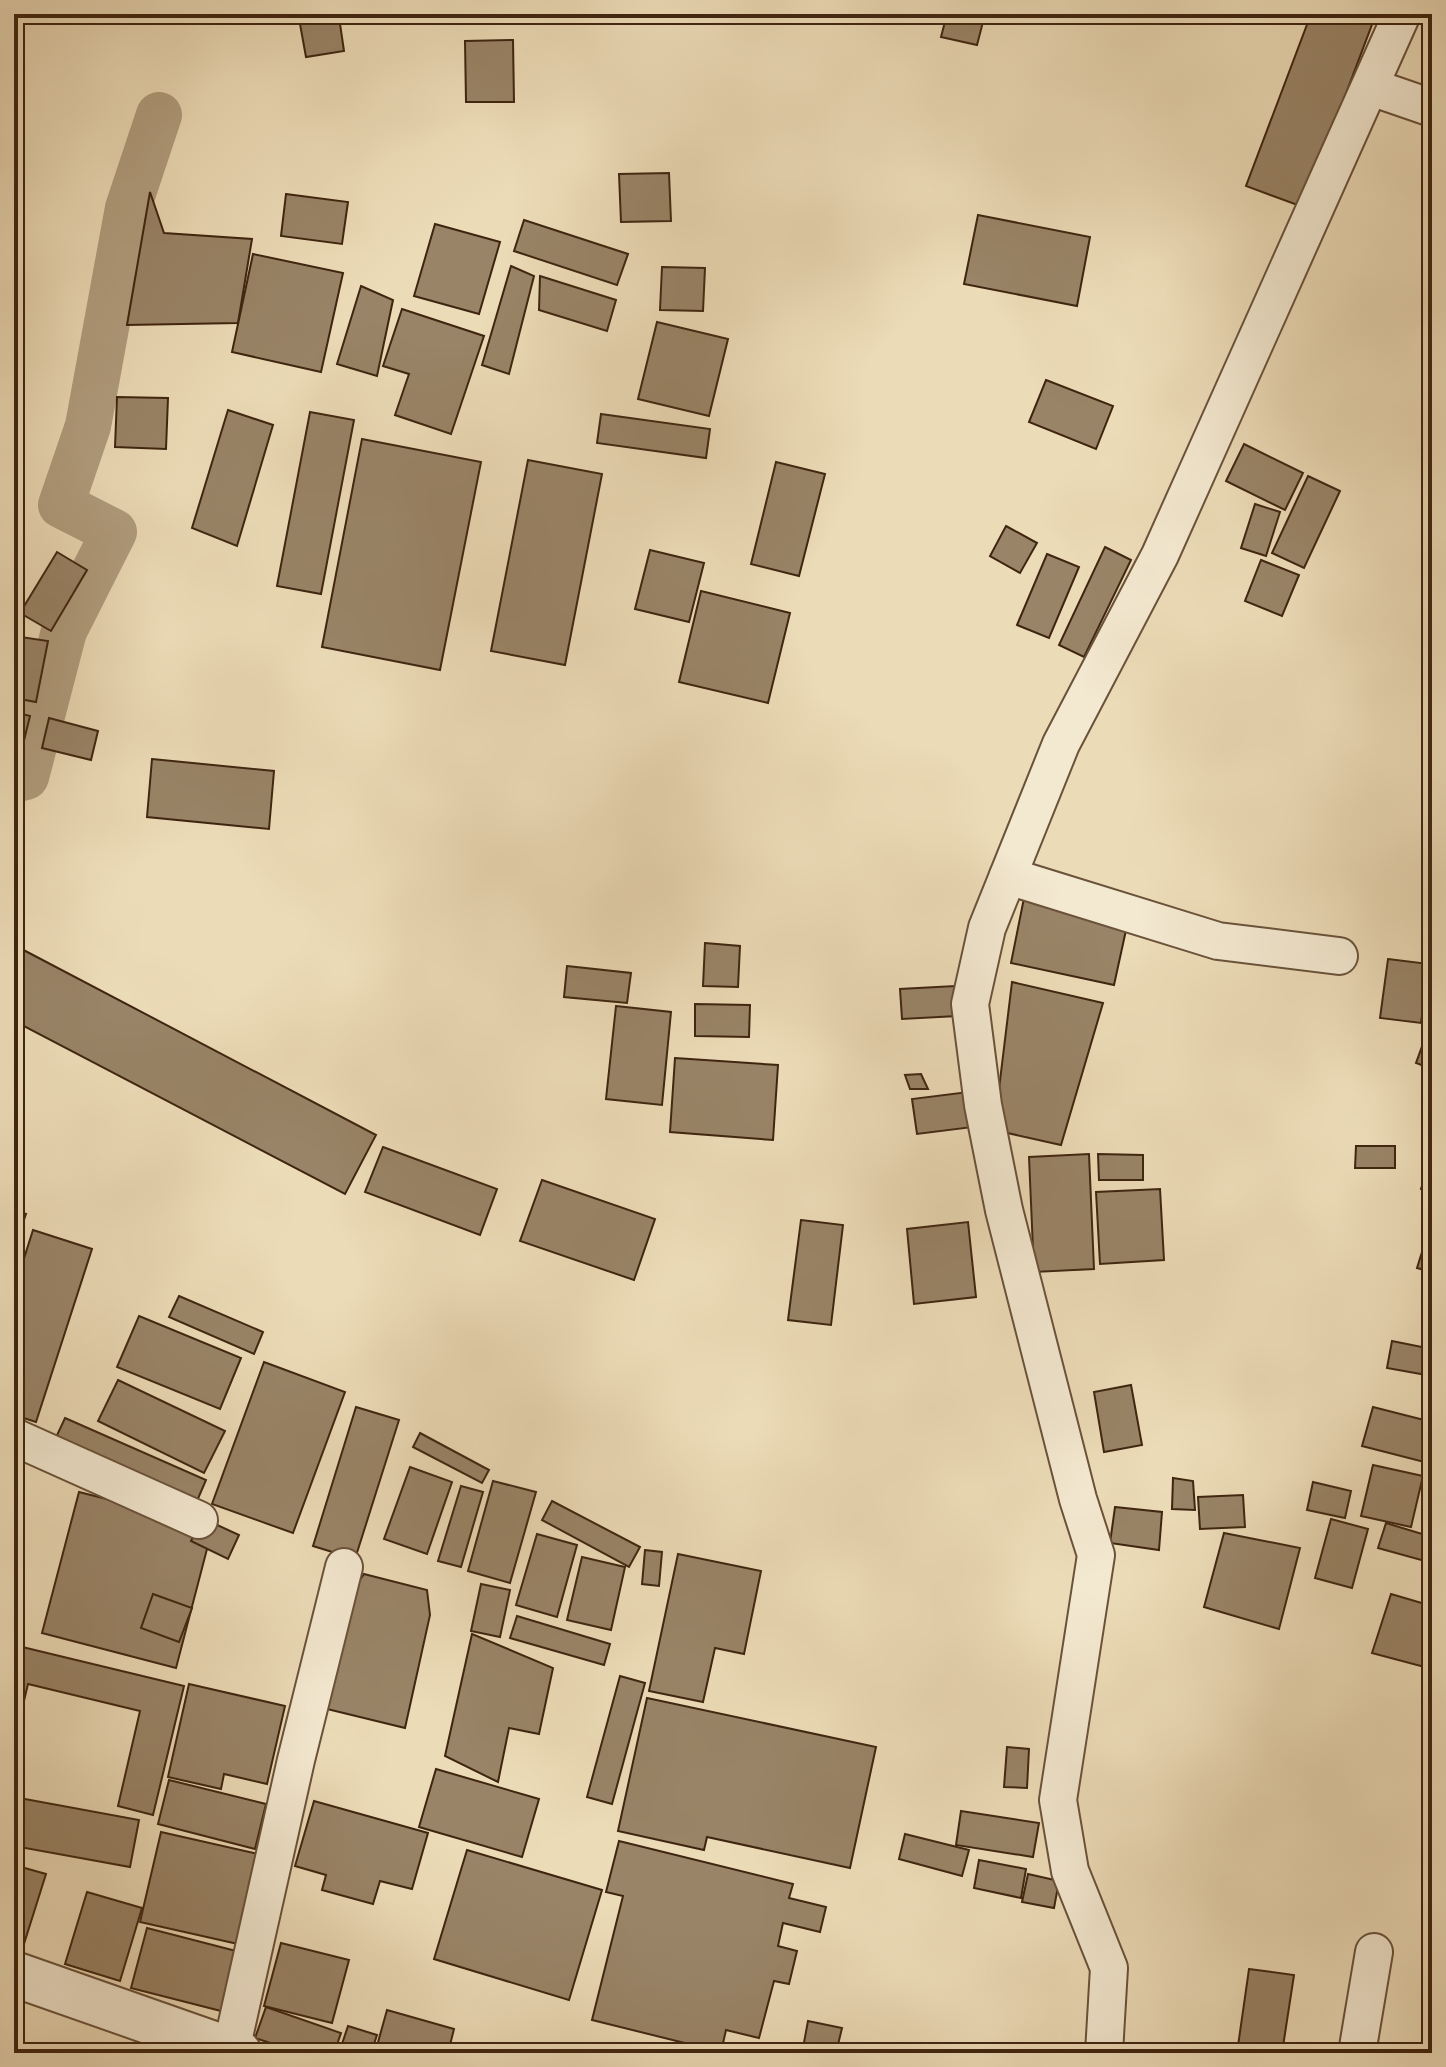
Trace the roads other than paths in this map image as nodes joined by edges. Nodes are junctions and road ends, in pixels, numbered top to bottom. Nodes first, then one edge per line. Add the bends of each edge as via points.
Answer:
1 (1402, 14) edge
2 (1371, 87) junction
3 (1432, 108) edge
4 (1008, 876) junction
5 (1339, 956) dead end
6 (14, 1437) edge
7 (199, 1520) dead end
8 (344, 1567) dead end
9 (1374, 1952) dead end
10 (14, 1974) edge
11 (235, 2051) edge
12 (1104, 2053) edge
13 (1357, 2053) edge

1 - 2 street
2 - 3 street
2 - 4 street via 1160,555 1061,744
4 - 5 street via 1218,941
4 - 12 street via 987,928 970,1004 1004,1210 1096,1555 1058,1800 1070,1871 1109,1968
6 - 7 street
8 - 11 street via 296,1760
9 - 13 street
10 - 11 street

